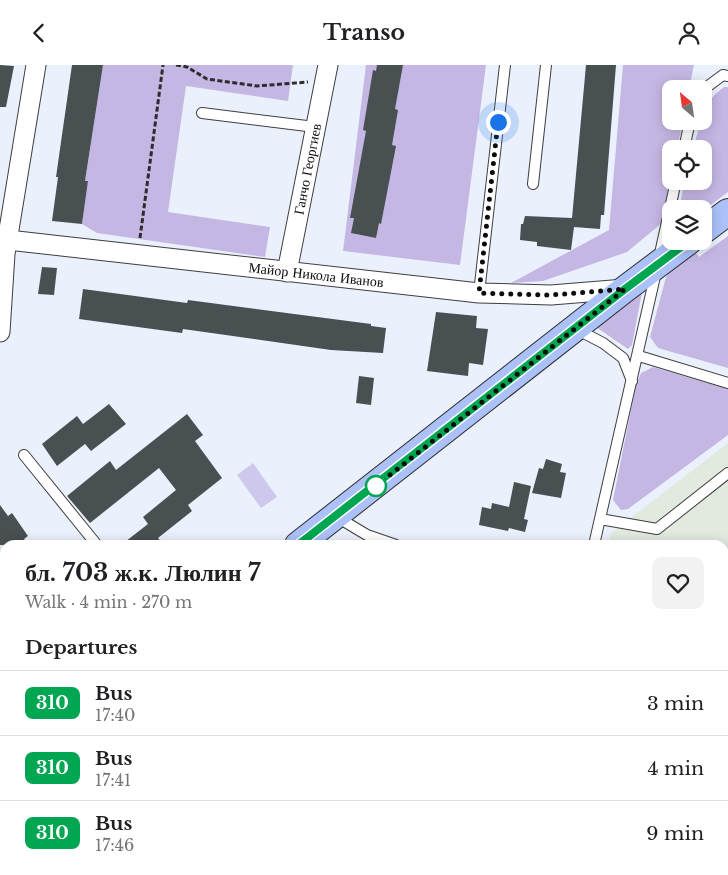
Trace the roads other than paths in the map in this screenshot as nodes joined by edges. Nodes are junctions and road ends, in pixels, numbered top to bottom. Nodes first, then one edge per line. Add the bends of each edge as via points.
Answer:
1 (36, 65) edge
2 (505, 65) edge
3 (546, 65) edge
4 (326, 74) edge
5 (728, 75) edge
6 (712, 83) edge
7 (202, 113) dead end
8 (315, 127) junction
9 (533, 184) dead end
10 (674, 190) edge
11 (728, 213) edge
12 (712, 225) edge
13 (8, 240) junction
14 (677, 250) edge
15 (657, 265) junction
16 (286, 272) junction
17 (625, 289) junction
18 (479, 293) junction
19 (575, 328) junction
20 (0, 332) edge
21 (638, 356) junction
22 (632, 382) junction
23 (728, 383) edge
24 (24, 455) dead end
25 (728, 473) edge
26 (336, 516) junction
27 (600, 519) junction
28 (93, 540) edge
29 (305, 540) edge
30 (382, 540) edge
31 (595, 540) edge

1 - 13 street
2 - 18 lane
3 - 9 lane
4 - 8 street, Ганчо Георгиев
5 - 6 lane
7 - 8 lane
8 - 16 street, Ганчо Георгиев
10 - 15 lane
11 - 12 main road
13 - 16 street, Майор Никола Иванов
13 - 20 street
14 - 15 main road
15 - 17 main road
15 - 21 lane
16 - 18 street, Майор Никола Иванов
17 - 18 street, Майор Никола Иванов via 551,295
17 - 19 main road
19 - 22 lane via 624,358
19 - 26 main road
21 - 22 lane
21 - 23 lane
22 - 27 lane
24 - 28 lane
25 - 27 lane via 657,529
26 - 29 main road
26 - 30 lane
27 - 31 lane

